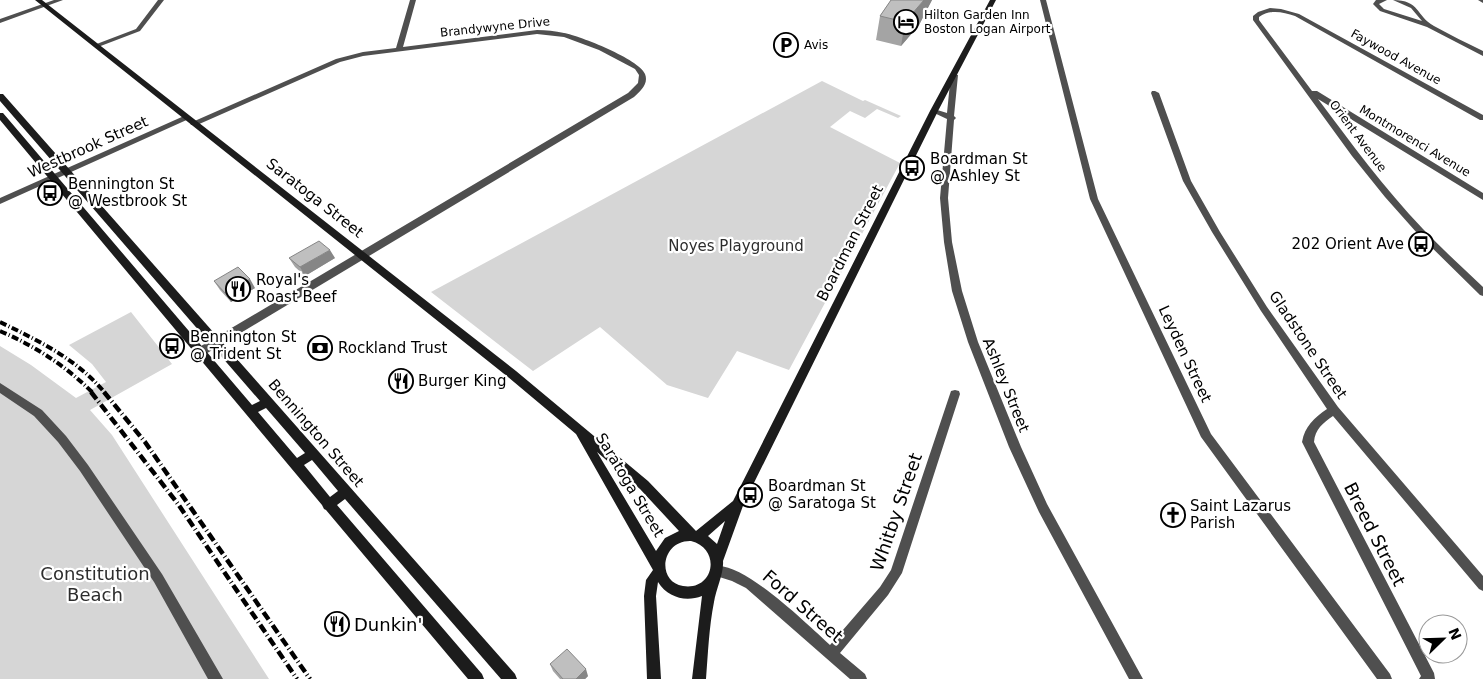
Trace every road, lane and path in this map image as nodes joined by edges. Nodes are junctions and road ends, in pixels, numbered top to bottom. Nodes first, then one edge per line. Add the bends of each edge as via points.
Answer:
1 (60, 0) edge
2 (161, 0) edge
3 (413, 0) edge
4 (993, 0) edge
5 (1043, 0) edge
6 (1384, 0) edge
7 (1396, 0) edge
8 (41, 3) edge
9 (1297, 15) joint
10 (0, 21) edge
11 (1429, 26) junction
12 (96, 46) junction
13 (399, 49) junction
14 (1483, 54) edge
15 (954, 75) junction
16 (1309, 90) junction
17 (1155, 93) dead end
18 (0, 96) edge
19 (934, 111) junction
20 (0, 115) edge
21 (952, 118) junction
22 (1483, 118) edge
23 (190, 121) junction
24 (66, 172) junction
25 (52, 178) junction
26 (1483, 196) edge
27 (0, 201) edge
28 (361, 255) junction
29 (1483, 293) edge
30 (216, 343) junction
31 (200, 352) junction
32 (0, 387) edge
33 (955, 394) dead end
34 (267, 402) junction
35 (1334, 410) junction
36 (250, 412) junction
37 (571, 423) junction
38 (312, 454) junction
39 (295, 466) junction
40 (346, 492) junction
41 (738, 502) junction
42 (328, 505) junction
43 (694, 536) junction
44 (659, 569) junction
45 (716, 569) junction
46 (1483, 585) edge
47 (831, 654) junction
48 (216, 679) edge
49 (478, 679) edge
50 (510, 679) edge
51 (654, 679) edge
52 (699, 679) edge
53 (860, 679) edge
54 (1136, 679) edge
55 (1386, 679) edge
56 (1426, 679) edge

1 - 8 street
2 - 12 street via 138,30
3 - 13 street
4 - 15 main road, Boardman Street
5 - 55 street, Leyden Street via 1094,199 1207,437
6 - 11 street via 1376,4 1382,10
7 - 11 street via 1413,7
8 - 10 street
8 - 12 main road, Saratoga Street
9 - 16 street, Orient Avenue via 1270,10 1258,13 1256,18
9 - 22 street, Faywood Avenue
11 - 14 street
12 - 23 main road, Saratoga Street
13 - 23 street, Brandywyne Drive via 338,60
13 - 28 street, Brandywyne Drive via 537,32 561,33 578,38 637,68 643,81 640,89
15 - 19 main road, Boardman Street
15 - 21 street, Ashley Street
16 - 26 street, Montmorenci Avenue
16 - 29 street, Orient Avenue via 1388,195
17 - 35 street, Gladstone Street via 1187,181 1264,309
18 - 24 main road, Bennington Street
19 - 21 street
19 - 41 main road, Boardman Street
20 - 25 main road
21 - 54 street, Ashley Street via 944,198 948,242 973,342 1043,508
23 - 24 street, Westbrook Street
23 - 28 main road, Saratoga Street
24 - 25 street, Westbrook Street
24 - 30 main road, Bennington Street
25 - 27 street, Westbrook Street
25 - 31 main road
28 - 30 street, Brandywyne Drive
28 - 37 main road, Saratoga Street
30 - 31 street, Brandywyne Drive
30 - 34 main road, Bennington Street
31 - 36 main road
32 - 48 street via 38,412 84,468 158,578
33 - 47 street, Whitby Street via 896,573
34 - 36 main road
34 - 38 main road, Bennington Street
35 - 46 street, Gladstone Street
35 - 56 street, Breed Street via 1312,427 1308,442 1430,678
36 - 39 main road
37 - 43 main road, Saratoga Street via 644,485
37 - 44 main road, Saratoga Street via 592,452
38 - 39 main road
38 - 40 main road, Bennington Street
39 - 42 main road
40 - 42 main road
40 - 50 main road, Bennington Street
41 - 43 main road, Boardman Street
41 - 45 main road, Boardman Street
42 - 49 main road
43 - 44 main road via 678,537 667,544 660,554
43 - 45 main road via 713,547
44 - 45 main road via 666,584 684,592 704,587
44 - 51 main road via 652,580 650,596
45 - 47 street, Ford Street via 750,584
45 - 52 main road via 707,604
47 - 53 street, Ford Street

